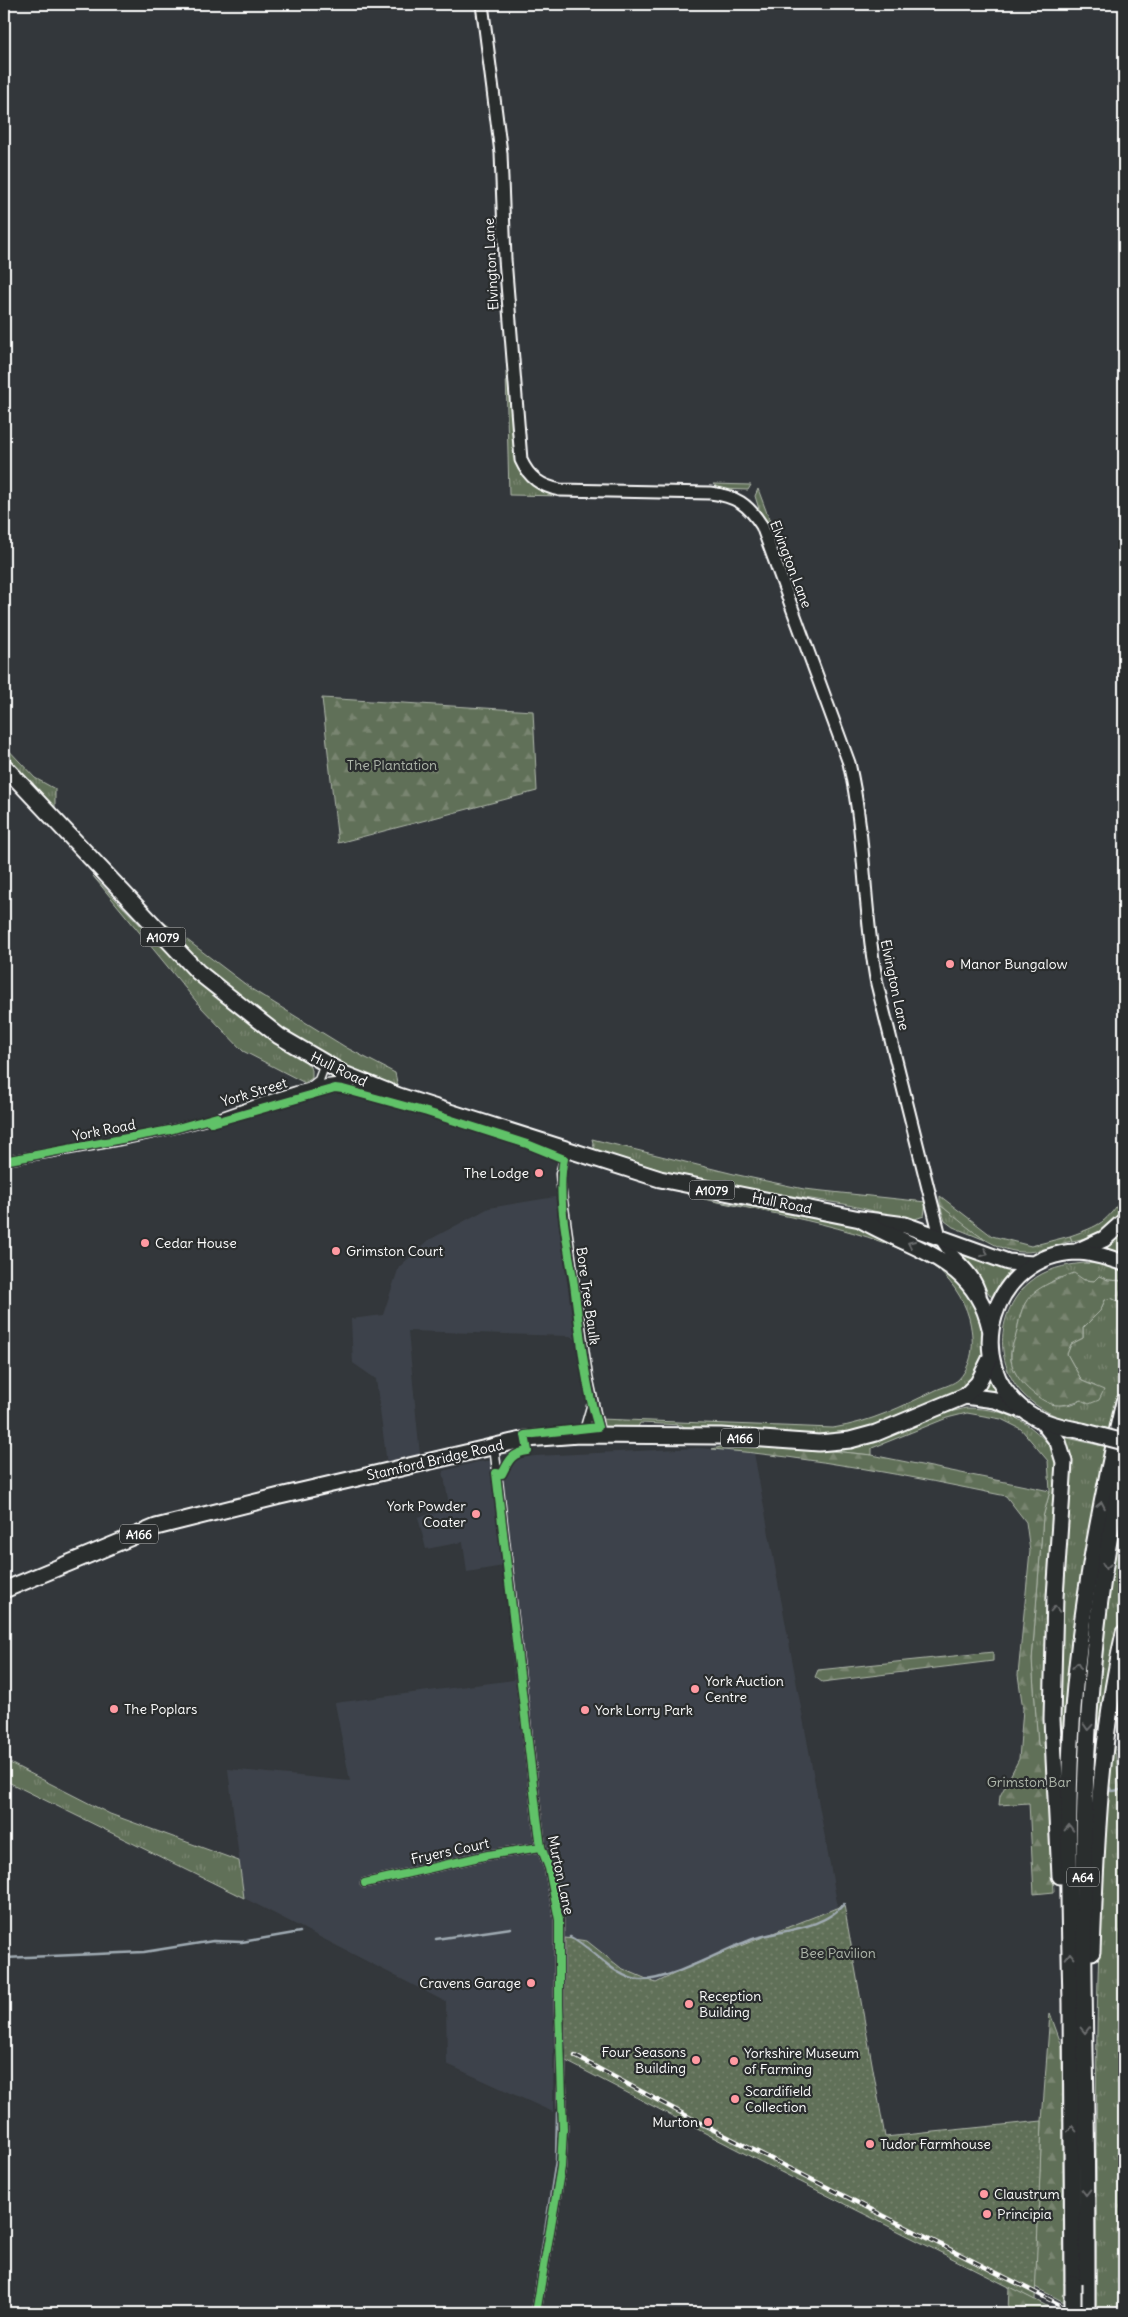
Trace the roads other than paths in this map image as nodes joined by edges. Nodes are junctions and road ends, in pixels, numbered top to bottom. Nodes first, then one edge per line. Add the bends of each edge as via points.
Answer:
1 (482, 4) edge
2 (4, 766) edge
3 (325, 1064) junction
4 (364, 1082) junction
5 (307, 1089) junction
6 (209, 1120) joint
7 (567, 1148) junction
8 (4, 1161) edge
9 (860, 1219) junction
10 (1124, 1221) edge
11 (940, 1236) junction
12 (1075, 1252) junction
13 (1124, 1263) edge
14 (1033, 1264) junction
15 (983, 1303) junction
16 (991, 1332) junction
17 (991, 1356) junction
18 (965, 1396) junction
19 (593, 1401) junction
20 (1124, 1402) edge
21 (1026, 1412) junction
22 (1041, 1420) junction
23 (579, 1435) junction
24 (601, 1436) junction
25 (1124, 1442) edge
26 (494, 1446) junction
27 (1124, 1466) edge
28 (4, 1590) edge
29 (1124, 1633) edge
30 (541, 1847) junction
31 (365, 1883) dead end
32 (1068, 1912) junction
33 (1084, 2008) junction
34 (536, 2313) edge
35 (1073, 2313) edge
36 (1087, 2313) edge

1 - 11 main road, Elvington Lane via 500,132 505,259 521,460 530,476 560,490 731,496 746,505 762,526 849,763 876,984
2 - 3 highway, Hull Road / A1079 via 198,972 279,1036
3 - 4 highway, Hull Road / A1079
3 - 5 street, York Street via 319,1080
4 - 5 street, York Street via 334,1082
4 - 7 highway, Hull Road / A1079 via 429,1106
5 - 6 street, York Street
6 - 8 street, York Road
7 - 9 highway, Hull Road / A1079 via 660,1179
7 - 19 street, Bore Tree Baulk via 560,1174 561,1186
9 - 11 highway, Hull Road / A1079 via 886,1221
15 -> 9 highway, Hull Road / A1079 via 971,1284 953,1268
10 - 12 highway via 1104,1239
11 -> 14 highway, Hull Road / A1079 via 1008,1262
11 - 15 main road, Elvington Lane via 946,1248 973,1276
12 - 13 highway, A166
12 - 14 highway, A166
14 - 16 highway, A166 via 1000,1298
15 - 16 highway, Hull Road / A1079
16 - 17 highway, A166
17 - 18 highway, Stamford Bridge Road / A166 via 978,1383
17 - 21 highway, A166 via 995,1373 1005,1390
18 - 21 highway, A166 via 995,1400
18 - 24 highway, Stamford Bridge Road / A166 via 876,1433 842,1442 721,1436
19 - 23 street, Bore Tree Baulk via 585,1427
19 - 24 street, Bore Tree Baulk
32 -> 20 highway, A64 via 1070,1765 1078,1661 1099,1517
21 - 22 highway, A166
22 - 25 highway, A166, bridge
32 -> 22 highway via 1060,1876 1052,1719 1055,1597 1064,1462 1058,1442
23 - 24 highway, Stamford Bridge Road / A166
23 - 26 highway, Stamford Bridge Road / A166 via 526,1439
26 - 28 highway, Stamford Bridge Road / A166 via 156,1527
26 - 30 street, Murton Lane
27 -> 33 highway, A64 via 1104,1574 1086,1756 1082,1933
29 - 33 highway via 1107,1730 1097,1826 1092,1953
30 - 31 street, Fryers Court via 488,1855
30 - 34 street, Murton Lane via 549,1868 559,1920 563,2129 561,2167
35 -> 32 highway, A64, bridge
33 -> 36 highway, A64

